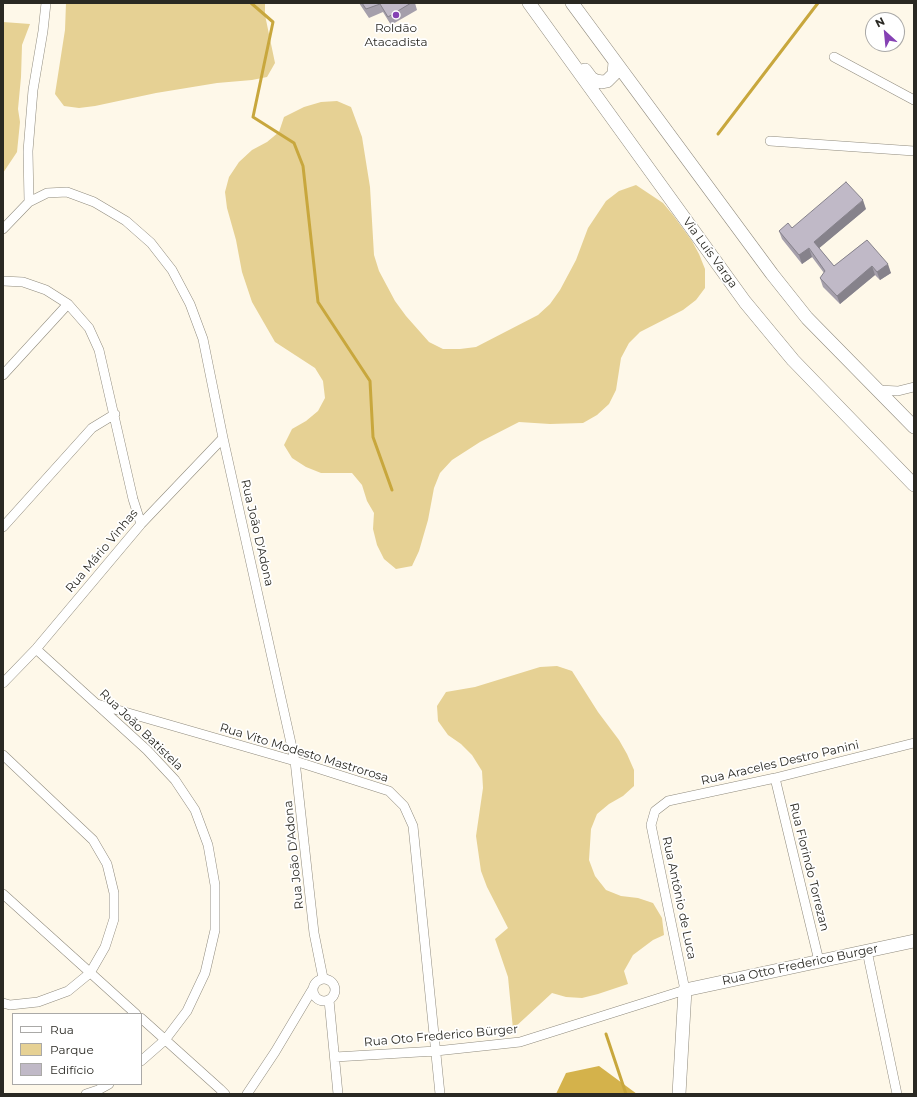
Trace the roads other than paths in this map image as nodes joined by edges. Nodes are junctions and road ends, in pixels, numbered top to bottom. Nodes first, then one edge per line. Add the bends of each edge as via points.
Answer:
1 (46, 3) edge
2 (529, 3) edge
3 (572, 3) edge
4 (582, 3) edge
5 (583, 18) junction
6 (543, 22) junction
7 (834, 57) dead end
8 (615, 62) junction
9 (914, 100) edge
10 (770, 141) dead end
11 (914, 150) edge
12 (29, 202) junction
13 (3, 230) edge
14 (3, 281) edge
15 (68, 304) junction
16 (3, 376) edge
17 (914, 387) edge
18 (879, 390) junction
19 (115, 414) junction
20 (914, 427) edge
21 (223, 438) junction
22 (914, 485) edge
23 (141, 524) junction
24 (3, 527) edge
25 (36, 649) junction
26 (3, 683) edge
27 (97, 704) junction
28 (914, 743) edge
29 (3, 755) edge
30 (295, 761) junction
31 (775, 778) junction
32 (655, 811) joint
33 (3, 894) edge
34 (914, 941) edge
35 (867, 951) junction
36 (819, 961) junction
37 (90, 973) junction
38 (323, 978) junction
39 (312, 990) junction
40 (685, 990) junction
41 (329, 1000) junction
42 (3, 1003) edge
43 (135, 1013) edge
44 (142, 1019) edge
45 (165, 1040) junction
46 (436, 1051) junction
47 (334, 1057) junction
48 (142, 1060) edge
49 (107, 1085) edge
50 (86, 1094) edge
51 (225, 1094) edge
52 (247, 1094) edge
53 (338, 1094) edge
54 (440, 1094) edge
55 (679, 1094) edge
56 (897, 1094) edge

1 - 12 street via 29,136
2 - 6 main road, Via Luís Varga
3 - 5 main road
4 - 5 main road
5 - 8 main road
6 - 8 main road via 555,28 591,78 596,81 611,79 616,70
6 - 22 main road, Via Luís Varga via 745,302 793,360
7 - 9 street
8 - 18 main road via 807,318
10 - 11 street
12 - 13 street
12 - 21 street, Rua João D'Adona via 47,193 67,192 94,202 126,220 151,243 172,270 190,304 203,339
14 - 15 street via 23,282 46,290
15 - 16 street
15 - 19 street via 89,328 99,350
17 - 18 street via 898,391
18 - 20 main road
19 - 23 street via 133,499
19 - 24 street via 92,428
21 - 23 street, Rua Mário Vinhas
21 - 30 street, Rua João D'Adona
23 - 25 street, Rua Mário Vinhas
25 - 26 street, Rua Mário Vinhas
25 - 27 street, Rua João Batistela
27 - 30 street, Rua Vito Modesto Mastrorosa
27 - 45 street, Rua João Batistela via 148,750 175,780 194,810 208,845 215,885 214,930 205,973 187,1011
28 - 31 street, Rua Araceles Destro Panini
29 - 37 street via 93,840 108,864 114,893 114,919 105,948
30 - 38 street, Rua João D'Adona via 314,933
30 - 46 street, Rua Vito Modesto Mastrorosa via 390,791 404,806 413,826
31 - 32 street, Rua Araceles Destro Panini via 668,802
31 - 36 street, Rua Florindo Torrezan
32 - 40 street, Rua Antônio de Luca via 651,825
33 - 37 street
34 - 35 main road, Rua Otto Frederico Burger
35 - 36 main road, Rua Otto Frederico Burger
35 - 56 street
36 - 40 main road, Rua Otto Frederico Burger
37 - 42 street via 68,991 38,1002 10,1005
37 - 43 street
38 - 39 street via 316,981
38 - 41 street via 330,980 335,987 334,994
39 - 41 street via 318,1000
39 - 52 street
40 - 46 street, Rua Oto Frederico Bürger via 520,1042
40 - 55 main road
41 - 47 street
44 - 45 street
45 - 48 street, Rua João Batistela
45 - 51 street
46 - 47 street, Rua Oto Frederico Bürger
46 - 54 street, Rua Vito Modesto Mastrorosa
47 - 53 street
49 - 50 street

